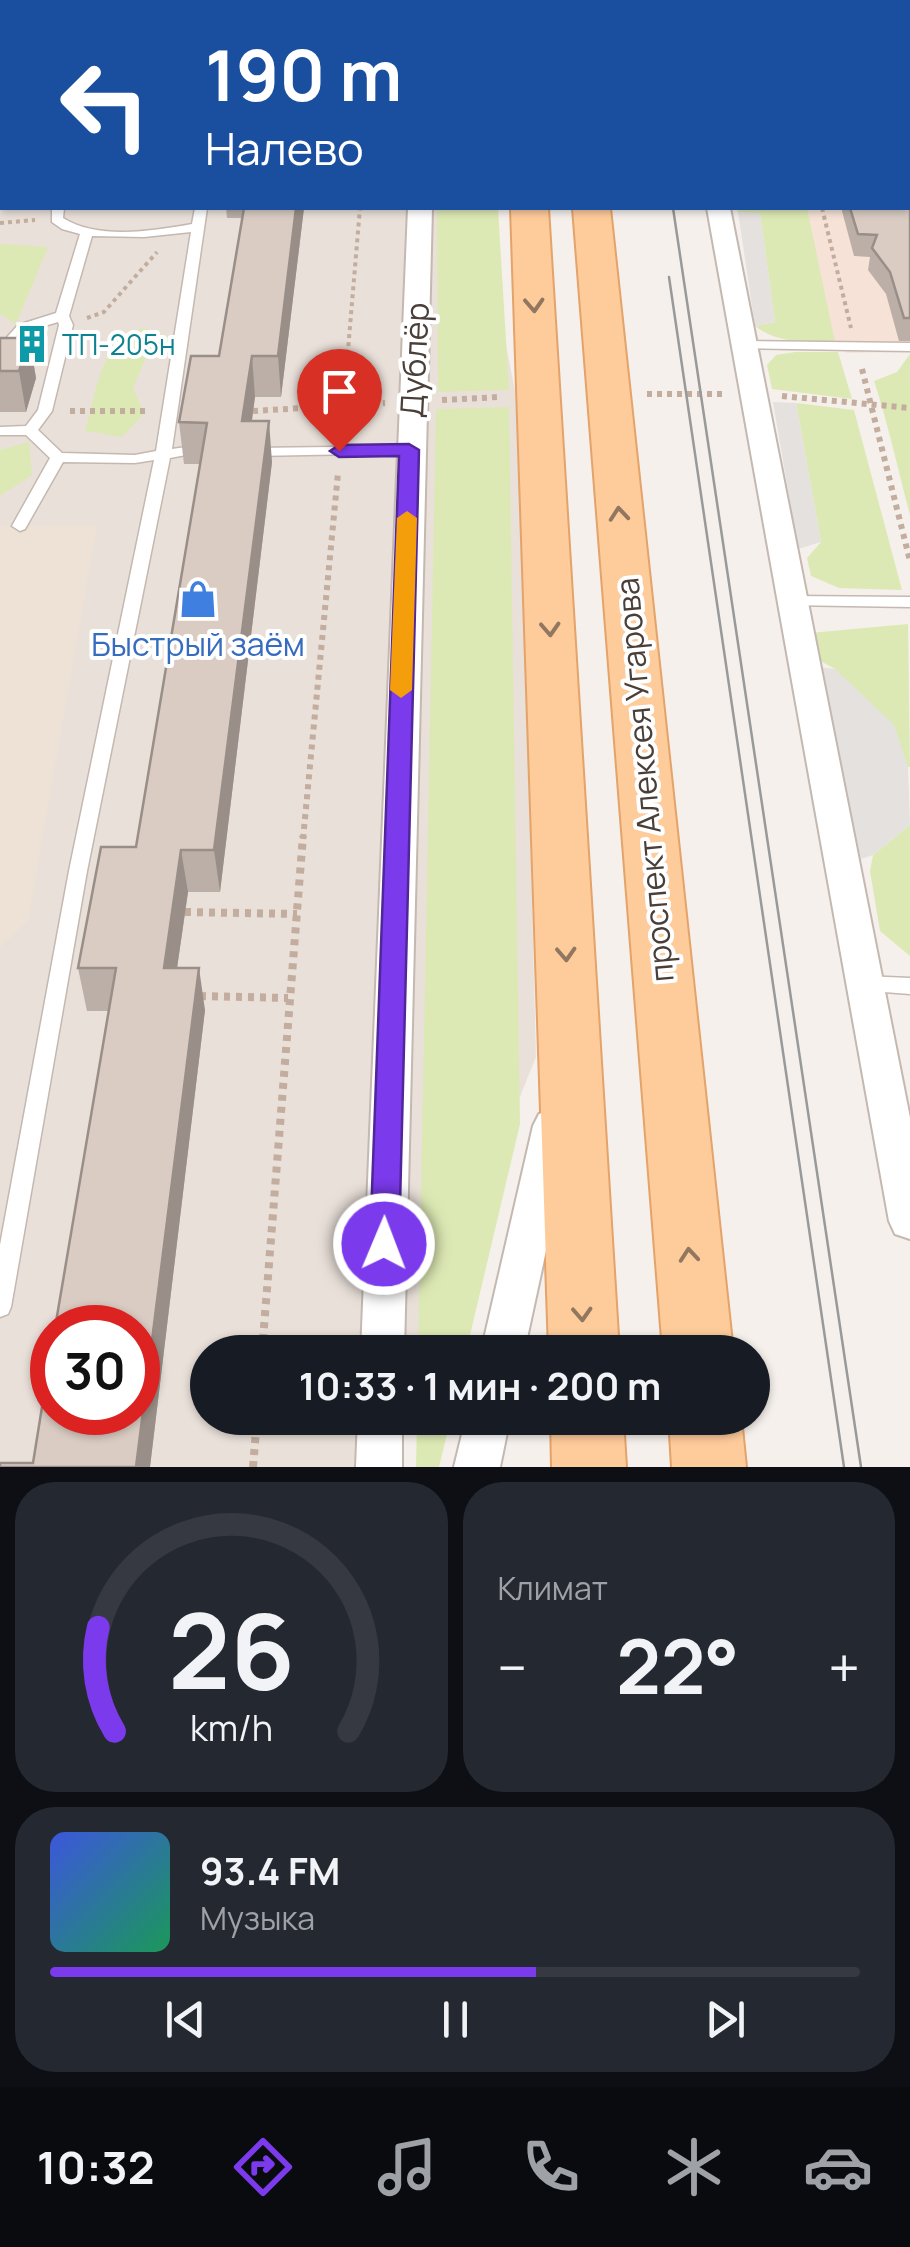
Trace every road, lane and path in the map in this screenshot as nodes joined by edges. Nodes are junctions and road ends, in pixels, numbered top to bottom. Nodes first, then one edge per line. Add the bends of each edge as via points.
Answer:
1 (200, 210) edge
2 (360, 210) edge
3 (420, 210) edge
4 (529, 210) edge
5 (591, 210) edge
6 (718, 210) edge
7 (822, 210) edge
8 (57, 213) edge
9 (0, 224) edge
10 (196, 227) junction
11 (87, 232) junction
12 (174, 232) junction
13 (64, 320) junction
14 (743, 345) junction
15 (856, 346) junction
16 (910, 347) edge
17 (0, 354) edge
18 (507, 396) dead end
19 (414, 402) junction
20 (344, 404) junction
21 (172, 410) junction
22 (45, 411) junction
23 (253, 411) edge
24 (30, 430) junction
25 (0, 431) edge
26 (409, 450) junction
27 (186, 451) edge
28 (339, 451) junction
29 (248, 452) edge
30 (164, 454) junction
31 (58, 457) junction
32 (20, 526) dead end
33 (910, 560) edge
34 (792, 601) junction
35 (910, 602) edge
36 (185, 912) dead end
37 (297, 914) junction
38 (864, 984) junction
39 (910, 986) edge
40 (192, 996) edge
41 (288, 998) junction
42 (570, 1048) junction
43 (910, 1221) edge
44 (0, 1307) edge
45 (263, 1335) edge
46 (383, 1335) edge
47 (506, 1335) edge
48 (583, 1335) edge
49 (696, 1335) edge
50 (256, 1435) edge
51 (380, 1435) edge
52 (484, 1435) edge
53 (588, 1435) edge
54 (706, 1435) edge
55 (253, 1467) edge
56 (379, 1467) edge
57 (477, 1467) edge
58 (589, 1467) edge
59 (709, 1467) edge

1 - 10 lane
2 - 20 path
3 - 19 street, Дублёр
4 -> 42 main road
49 -> 5 main road, проспект Алексея Угарова
6 - 14 street
7 - 15 path
8 - 9 path
8 - 11 lane via 64,228
10 - 12 lane
10 - 21 lane
11 - 12 lane
11 - 13 lane
12 - 13 path via 104,312
13 - 17 lane via 22,328
13 - 22 lane
14 - 15 lane
14 - 34 street
15 - 16 lane
15 - 33 path
18 - 19 path
19 - 20 path
19 - 26 street, Дублёр
20 - 23 path
20 - 28 path
21 - 22 path
21 - 30 lane
22 - 24 lane
24 - 25 lane
24 - 31 lane
26 - 28 lane
26 - 46 street, Дублёр
27 - 30 lane
28 - 29 lane
28 - 37 path
30 - 31 lane
30 - 44 lane via 78,871
31 - 32 lane
34 - 35 lane
34 - 38 street
36 - 37 path
37 - 41 path
38 - 39 lane
38 - 43 street
40 - 41 path
41 - 45 path
42 - 47 street
42 -> 48 main road
50 - 55 path
51 - 56 street
52 - 57 street
53 - 58 main road
54 - 59 main road

